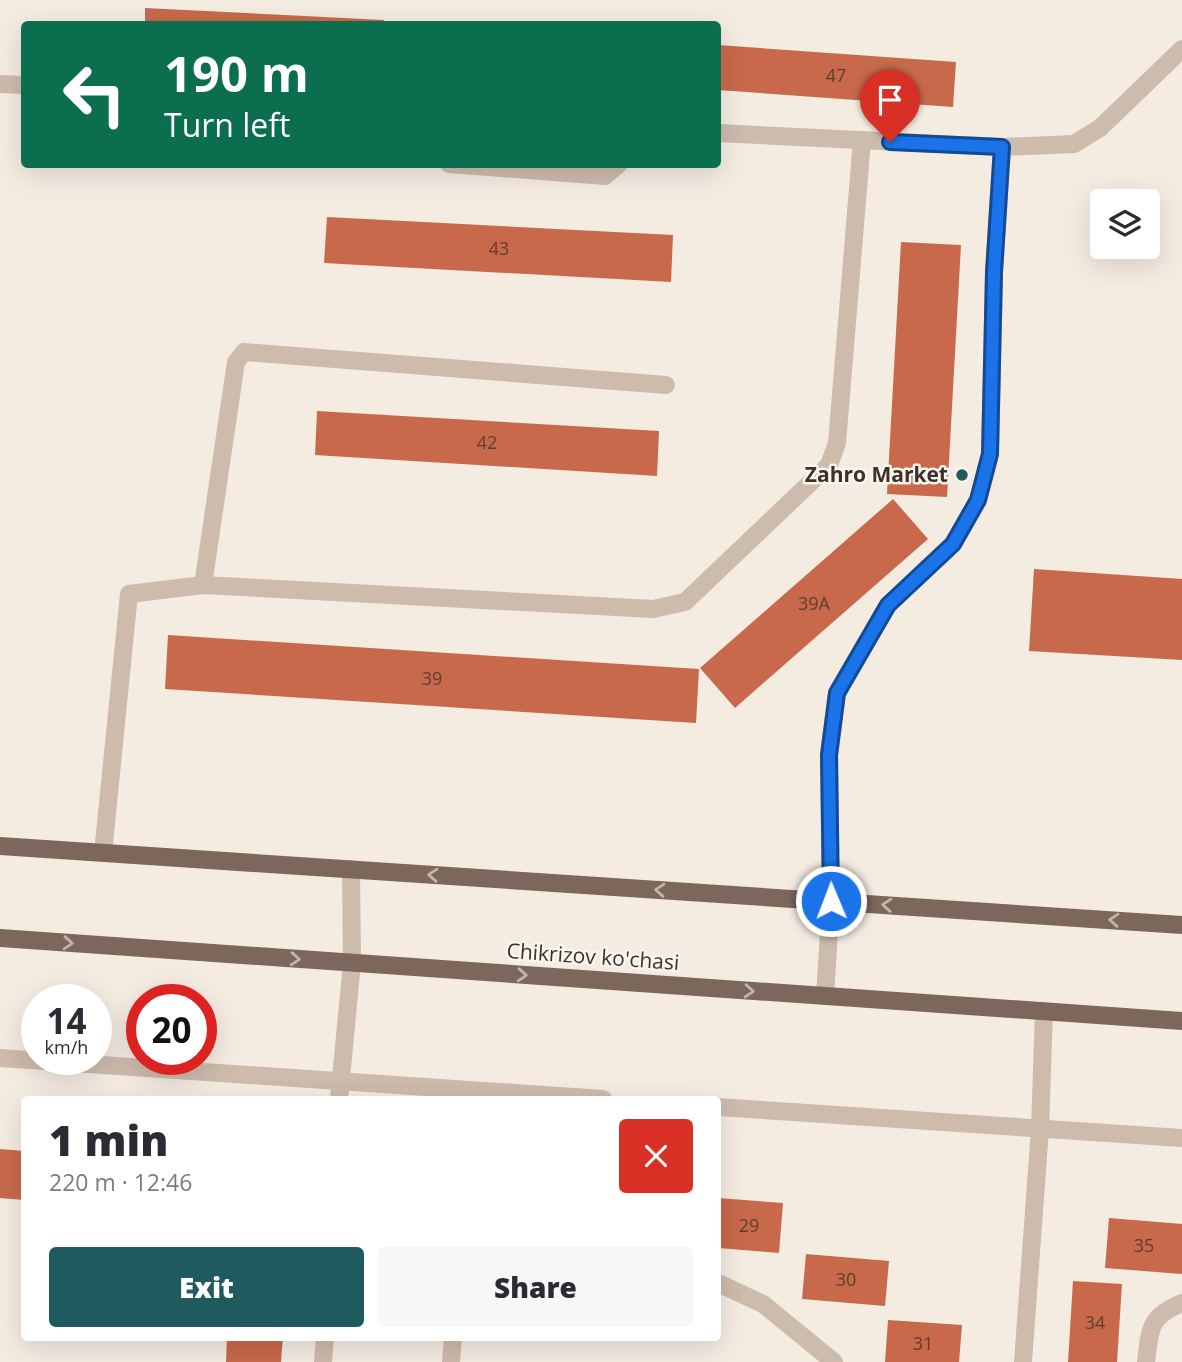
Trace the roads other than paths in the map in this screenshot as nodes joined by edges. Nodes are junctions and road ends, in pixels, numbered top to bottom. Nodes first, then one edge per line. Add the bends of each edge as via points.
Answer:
1 (1182, 48) edge
2 (0, 84) edge
3 (21, 85) edge
4 (721, 133) edge
5 (862, 140) junction
6 (1002, 147) junction
7 (501, 168) edge
8 (614, 168) edge
9 (666, 385) dead end
10 (203, 585) junction
11 (0, 846) edge
12 (103, 853) junction
13 (351, 869) junction
14 (831, 901) junction
15 (1182, 925) edge
16 (0, 939) edge
17 (352, 963) junction
18 (825, 996) junction
19 (1044, 1012) junction
20 (1182, 1021) edge
21 (0, 1058) edge
22 (340, 1090) edge
23 (515, 1096) edge
24 (721, 1107) edge
25 (1040, 1129) junction
26 (1182, 1138) edge
27 (721, 1284) edge
28 (1182, 1303) edge
29 (325, 1341) edge
30 (453, 1341) edge
31 (323, 1362) edge
32 (451, 1362) edge
33 (834, 1362) edge
34 (1023, 1362) edge
35 (1146, 1362) edge

1 - 6 street via 1100,128 1074,144
2 - 3 street
4 - 5 street
5 - 6 street
5 - 10 street via 837,443 829,465 685,602 653,609
6 - 14 street via 990,454 978,500 953,544 888,605 837,693 829,755
7 - 8 street via 605,176
9 - 10 street via 244,352 236,362
10 - 12 street via 129,594
11 - 12 main road
12 - 13 main road
14 -> 13 main road
13 - 17 street
15 -> 14 main road
14 - 18 street
16 -> 17 main road, Chikrizov ko'chasi
17 -> 18 main road, Chikrizov ko'chasi
17 - 22 street
18 - 19 main road, Chikrizov ko'chasi
19 - 20 main road, Chikrizov ko'chasi
19 - 25 street
21 - 22 street
22 - 23 street
24 - 25 street
25 - 26 street
25 - 34 street
27 - 33 street via 763,1304
28 - 35 street via 1161,1311 1150,1329
29 - 31 street
30 - 32 street

